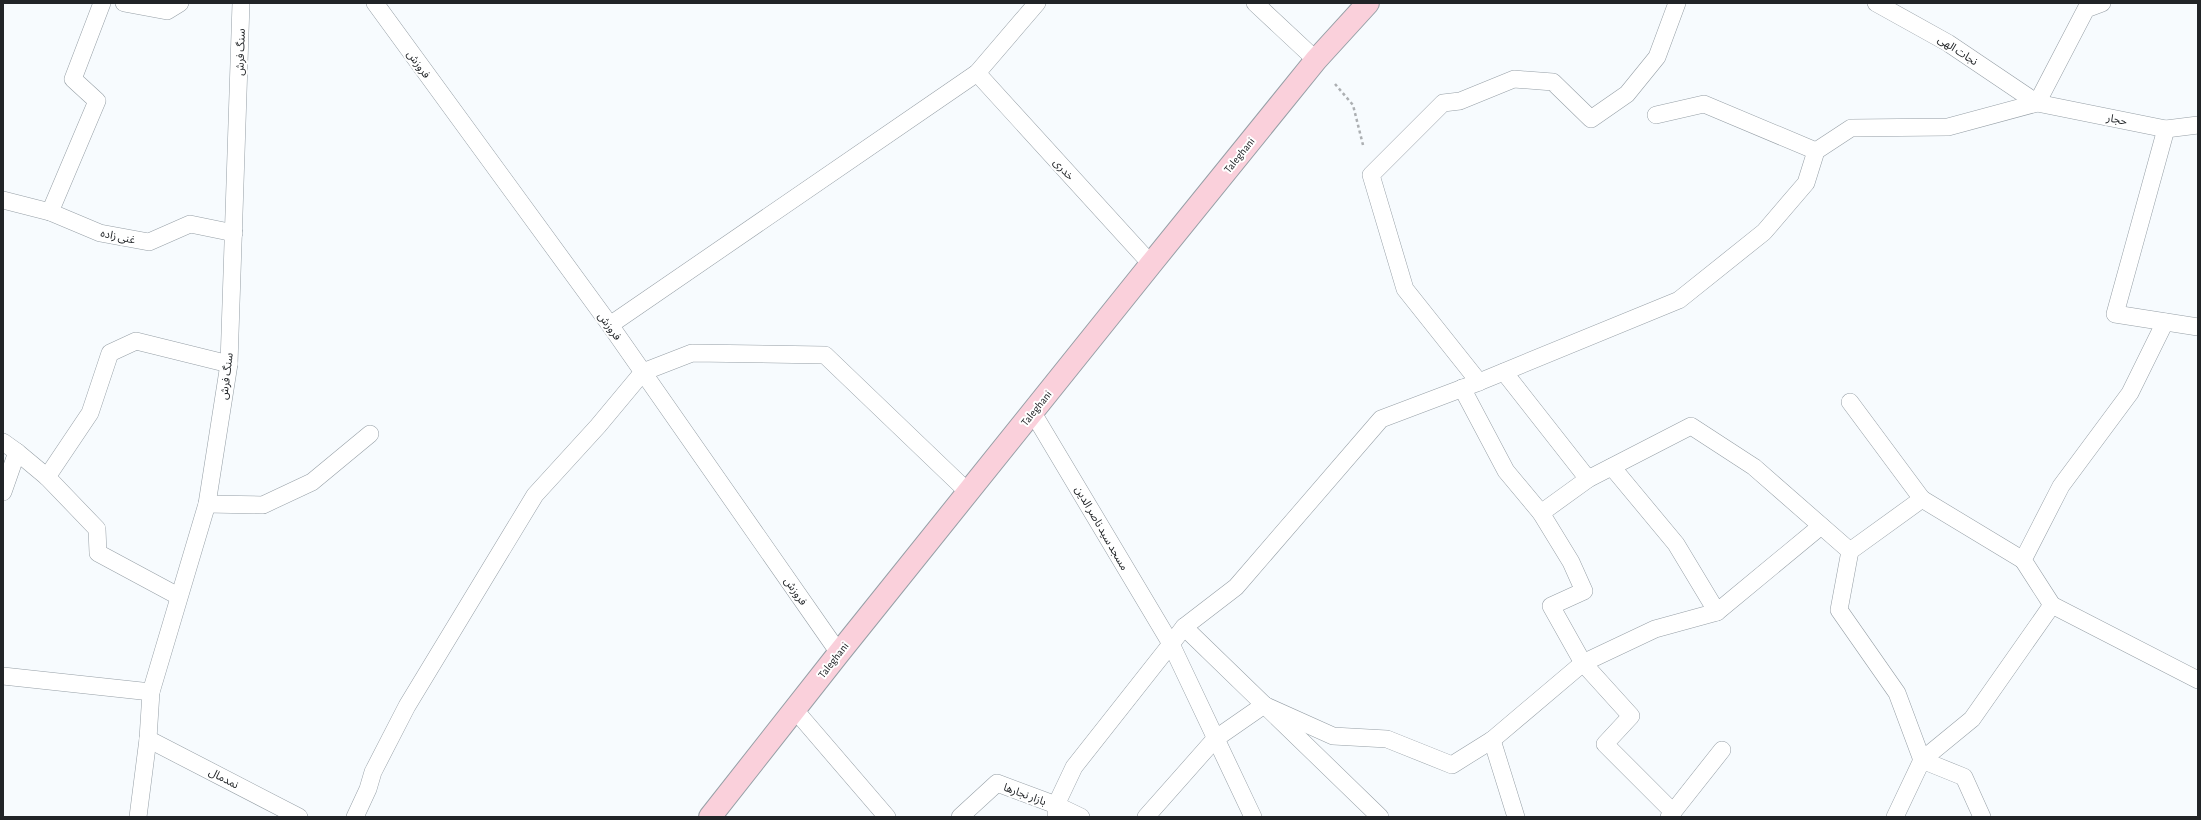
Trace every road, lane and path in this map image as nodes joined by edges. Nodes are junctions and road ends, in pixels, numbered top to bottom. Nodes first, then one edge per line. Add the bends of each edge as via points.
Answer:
1 (102, 3) edge
2 (124, 3) edge
3 (180, 3) edge
4 (241, 3) edge
5 (375, 3) edge
6 (1037, 3) edge
7 (1255, 3) edge
8 (1368, 3) edge
9 (1677, 3) edge
10 (1876, 3) edge
11 (2102, 3) edge
12 (1316, 60) junction
13 (978, 73) junction
14 (2037, 103) junction
15 (1656, 115) dead end
16 (2198, 125) edge
17 (2166, 129) junction
18 (1816, 151) junction
19 (1371, 175) junction
20 (3, 200) edge
21 (50, 212) junction
22 (234, 233) junction
23 (1151, 264) junction
24 (2165, 322) junction
25 (610, 325) junction
26 (2198, 327) edge
27 (229, 364) junction
28 (643, 372) junction
29 (1504, 372) junction
30 (1479, 382) junction
31 (1462, 388) junction
32 (1850, 402) dead end
33 (1033, 413) junction
34 (370, 434) dead end
35 (3, 442) edge
36 (17, 452) junction
37 (1612, 467) junction
38 (47, 477) junction
39 (1588, 479) junction
40 (3, 492) edge
41 (968, 492) junction
42 (1922, 499) junction
43 (207, 504) junction
44 (1541, 513) junction
45 (1821, 526) junction
46 (1850, 551) junction
47 (2023, 560) junction
48 (178, 596) junction
49 (2052, 605) junction
50 (1718, 612) junction
51 (1184, 627) junction
52 (1171, 644) junction
53 (838, 653) junction
54 (1583, 663) junction
55 (3, 676) edge
56 (2198, 680) edge
57 (151, 692) junction
58 (1264, 705) junction
59 (795, 710) junction
60 (148, 739) junction
61 (1215, 739) junction
62 (1492, 740) junction
63 (1722, 750) dead end
64 (1922, 760) junction
65 (1056, 811) edge
66 (1671, 815) edge
67 (138, 817) edge
68 (299, 817) edge
69 (355, 817) edge
70 (710, 817) edge
71 (887, 817) edge
72 (960, 817) edge
73 (1081, 817) edge
74 (1146, 817) edge
75 (1252, 817) edge
76 (1380, 817) edge
77 (1516, 817) edge
78 (1895, 817) edge
79 (1982, 817) edge

1 - 21 lane via 73,79 97,101
2 - 3 lane via 168,11
4 - 22 lane, سنگ فرش
5 - 25 lane, فروزش
6 - 13 lane
7 - 12 lane
8 - 12 main road, Taleghani
9 - 19 lane via 1657,57 1627,94 1591,119 1553,82 1514,79 1460,101 1443,103
10 - 14 lane, نجات الهی via 1948,43
11 - 14 lane via 2086,10
12 - 19 path via 1353,105
12 - 23 main road, Taleghani
13 - 23 lane, خدری
13 - 25 lane
14 - 17 lane, حجار
14 - 18 lane via 1948,127 1851,128
15 - 18 lane via 1704,104
16 - 17 lane, حجار
17 - 24 lane via 2115,314
18 - 29 lane via 1806,183 1764,232 1679,300
19 - 30 lane via 1405,289
20 - 21 lane, غنی زاده
21 - 22 lane, غنی زاده via 100,233 149,242 190,224
22 - 27 lane, سنگ فرش
23 - 33 main road, Taleghani
24 - 26 lane
24 - 47 lane via 2130,393 2061,486
25 - 28 lane, فروزش
27 - 38 lane via 136,341 110,354 90,413
27 - 43 lane, سنگ فرش
28 - 41 lane via 692,353 825,355
28 - 53 lane, فروزش
28 - 69 lane via 535,495 407,706 373,772
29 - 30 lane
29 - 39 lane
30 - 31 lane
31 - 44 lane via 1506,471
31 - 51 lane via 1382,419 1236,587
32 - 42 lane
33 - 41 main road, Taleghani
33 - 52 lane, مسجد سید ناصر الدین
34 - 43 lane via 312,482 263,505
35 - 36 lane
36 - 38 lane
36 - 40 lane
37 - 39 lane
37 - 45 lane via 1691,426 1754,467
37 - 50 lane via 1676,544
38 - 48 lane via 97,529 98,553
39 - 44 lane
41 - 53 main road, Taleghani
42 - 46 lane
42 - 47 lane
43 - 48 lane, سنگ فرش
44 - 54 lane via 1571,562 1584,591 1551,606
45 - 46 lane
45 - 50 lane
46 - 64 lane via 1839,610 1897,693
47 - 49 lane
48 - 57 lane, سنگ فرش
49 - 56 lane
49 - 64 lane via 1972,719
50 - 54 lane via 1655,628
51 - 52 lane
51 - 58 lane
52 - 61 lane, مسجد سید ناصر الدین
52 - 65 lane via 1074,767
53 - 59 main road, Taleghani
54 - 62 lane
54 - 66 lane via 1631,716 1605,744
55 - 57 lane
57 - 60 lane, سنگ فرش
58 - 61 lane
58 - 62 lane via 1333,736 1387,739 1452,765
58 - 76 lane
59 - 70 main road, Taleghani
59 - 71 lane
60 - 67 lane, سنگ فرش
60 - 68 lane, نمدمال
61 - 74 lane
61 - 75 lane, مسجد سید ناصر الدین
62 - 77 lane
63 - 66 lane
64 - 78 lane
64 - 79 lane via 1964,777
65 - 72 lane, بازار نجارها via 996,783
65 - 73 lane

